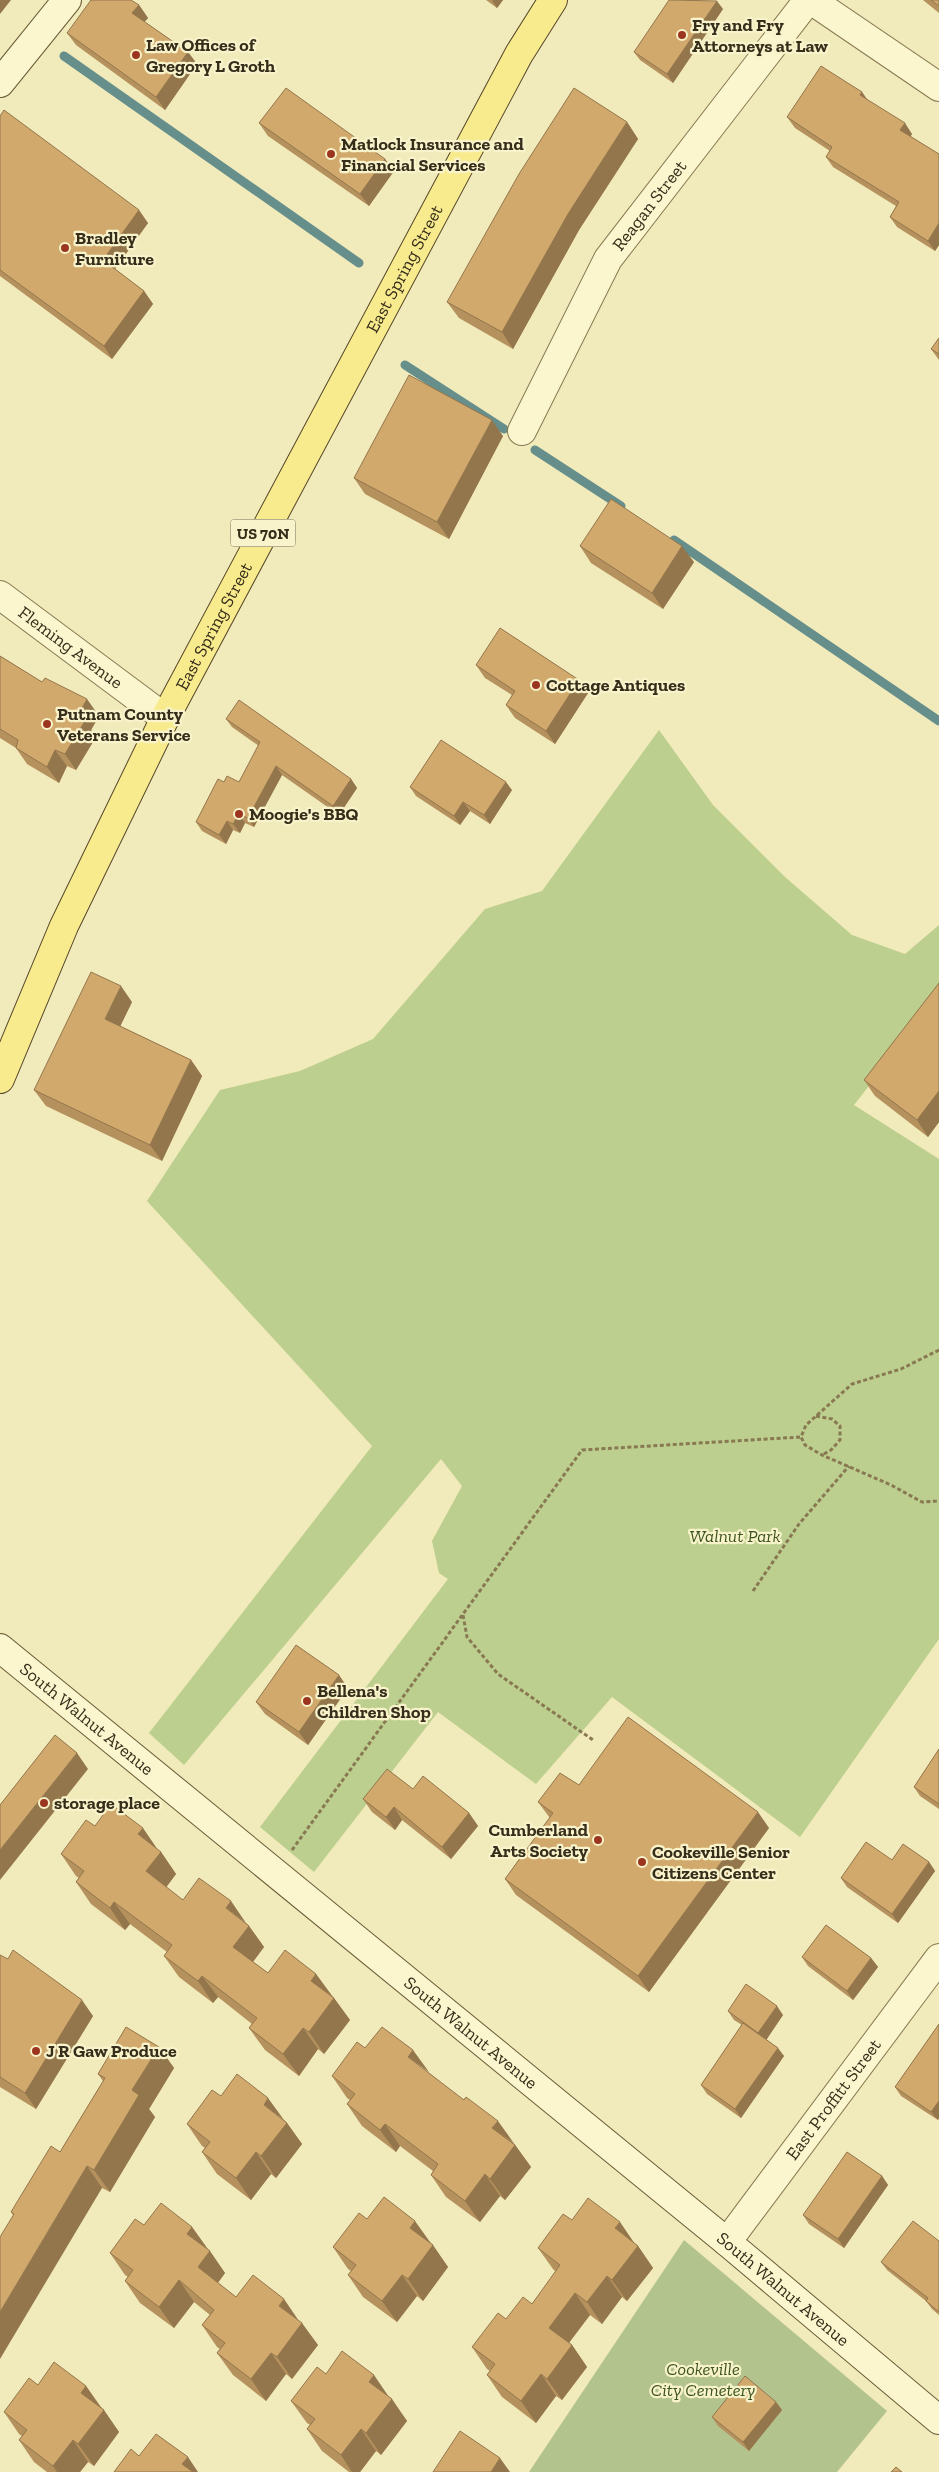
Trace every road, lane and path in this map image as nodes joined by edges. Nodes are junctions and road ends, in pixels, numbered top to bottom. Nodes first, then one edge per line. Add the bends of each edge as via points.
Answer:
1 (67, 0) edge
2 (553, 0) edge
3 (809, 0) edge
4 (0, 83) edge
5 (939, 87) edge
6 (522, 431) dead end
7 (0, 595) edge
8 (166, 718) junction
9 (0, 1079) edge
10 (939, 1350) edge
11 (816, 1416) junction
12 (801, 1437) junction
13 (822, 1455) junction
14 (849, 1466) junction
15 (939, 1501) edge
16 (753, 1591) dead end
17 (463, 1615) junction
18 (0, 1648) edge
19 (593, 1740) dead end
20 (292, 1850) dead end
21 (939, 1958) edge
22 (728, 2242) junction
23 (939, 2420) edge

1 - 4 street
2 - 8 main road, East Spring Street / US 70N via 514,63
3 - 5 street
3 - 6 street, Reagan Street via 608,259
7 - 8 street, Fleming Avenue
8 - 9 main road, East Spring Street / US 70N via 64,926
10 - 11 path via 901,1369 852,1384
11 - 12 path via 806,1425
11 - 13 path via 840,1426 840,1440
12 - 13 path via 805,1445
12 - 17 path via 582,1450
13 - 14 path
14 - 15 path via 922,1502
14 - 16 path via 799,1524
17 - 19 path via 467,1637 498,1674
17 - 20 path
18 - 22 street, South Walnut Avenue
21 - 22 street, East Proffitt Street
22 - 23 street, South Walnut Avenue

